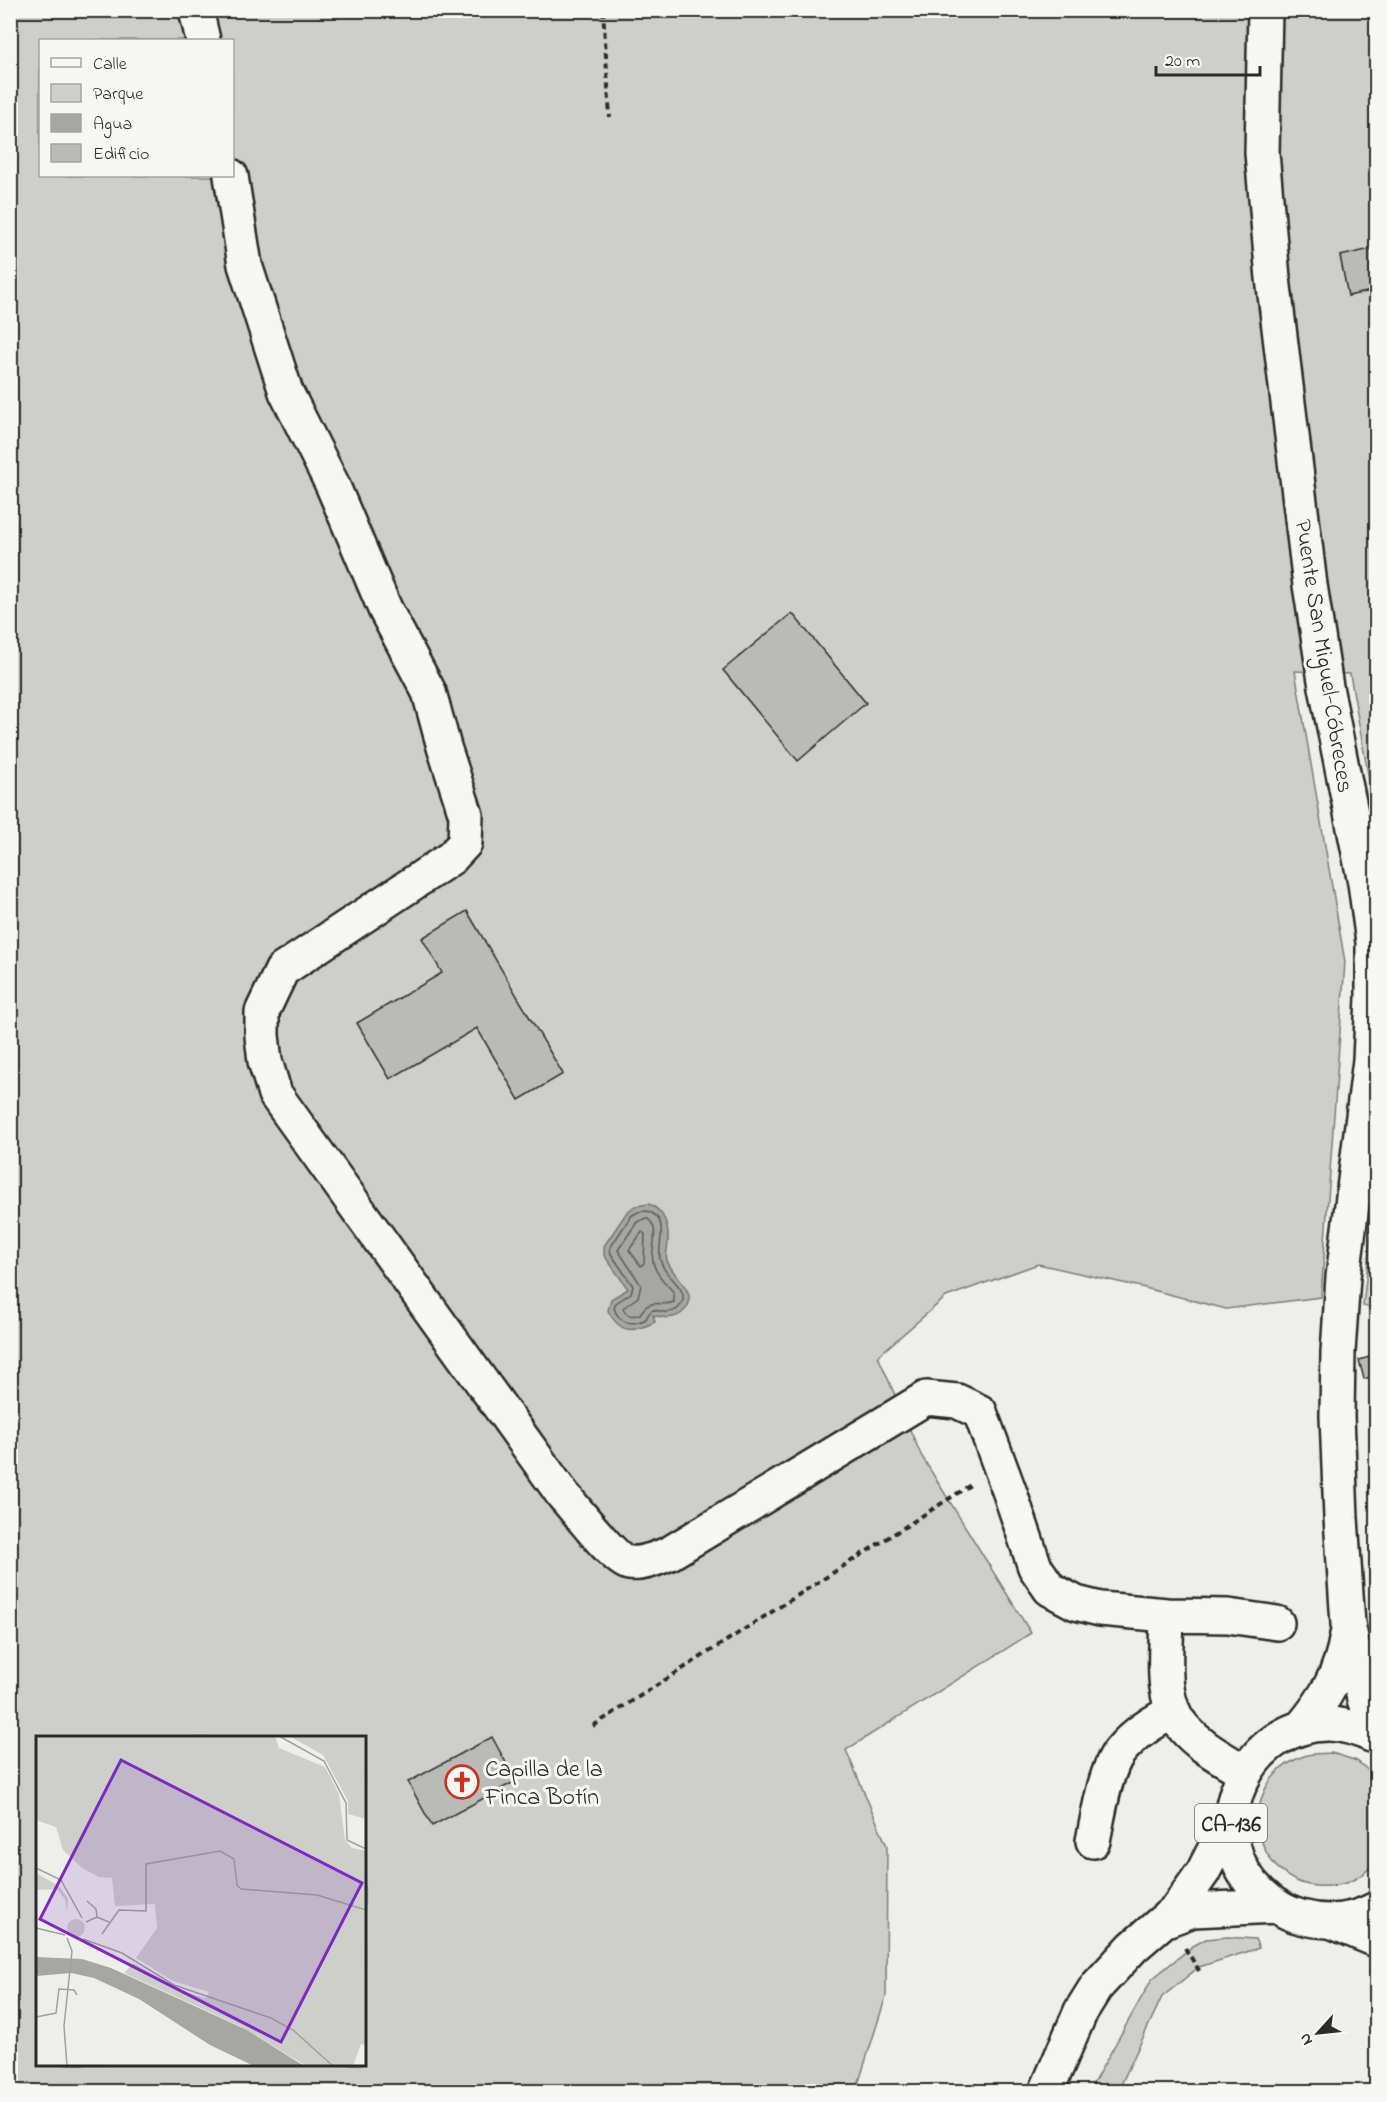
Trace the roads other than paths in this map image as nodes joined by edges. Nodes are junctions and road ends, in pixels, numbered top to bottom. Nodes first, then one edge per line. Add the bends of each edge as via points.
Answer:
1 (196, 10) edge
2 (1265, 10) edge
3 (203, 39) edge
4 (231, 177) edge
5 (1167, 1615) junction
6 (1277, 1623) dead end
7 (1348, 1624) junction
8 (1173, 1712) junction
9 (1301, 1728) junction
10 (1377, 1735) edge
11 (1245, 1772) junction
12 (1231, 1817) junction
13 (1093, 1841) dead end
14 (1277, 1906) junction
15 (1377, 1909) edge
16 (1166, 1920) junction
17 (1333, 1922) junction
18 (1377, 1940) edge
19 (1046, 2091) edge

1 - 3 street
2 - 7 street, Puente San Miguel-Cóbreces via 1262,153 1273,278 1310,585 1373,942 1370,1060 1343,1277 1338,1352 1337,1416
4 - 5 street via 245,265 286,392 332,484 385,609 429,692 466,815 465,843 451,858 282,970 262,1012 265,1061 276,1094 563,1495 616,1556 628,1563 650,1561 670,1553 926,1398 957,1401 980,1412 1035,1567 1050,1589 1076,1603 1100,1609
5 - 6 street via 1228,1616
5 - 8 street via 1167,1690
7 - 9 street, Puente San Miguel-Cóbreces via 1341,1663 1332,1683 1323,1702
7 - 10 street, Puente San Miguel-Cóbreces via 1364,1699
8 - 11 street via 1183,1728
8 - 13 street via 1156,1720 1119,1752 1110,1770
9 - 10 street, Puente San Miguel-Cóbreces / CA-136 via 1328,1724
9 - 11 street, Puente San Miguel-Cóbreces / CA-136 via 1259,1753
11 - 12 street, Puente San Miguel-Cóbreces / CA-136
12 - 14 street, Puente San Miguel-Cóbreces / CA-136 via 1232,1838 1246,1877
12 - 16 street, CA-136 via 1203,1872
14 - 16 street, CA-136 via 1193,1910
14 - 17 street, Puente San Miguel-Cóbreces / CA-136 via 1294,1915
15 - 17 street, Puente San Miguel-Cóbreces / CA-136
16 - 19 street, CA-136 via 1133,1947 1096,1987 1081,2011
17 - 18 street

